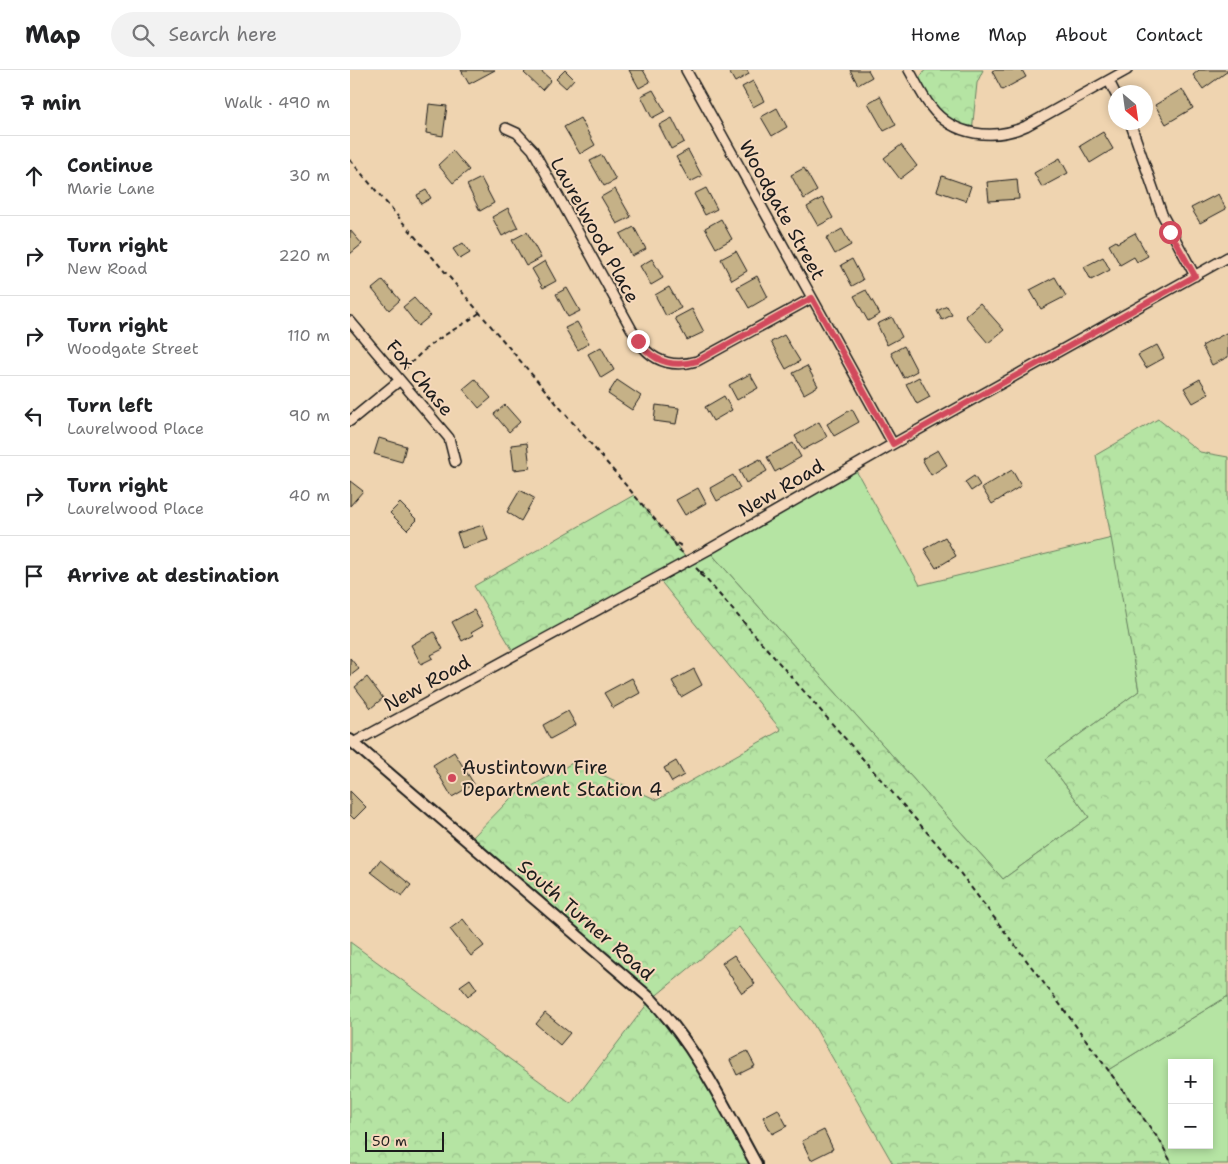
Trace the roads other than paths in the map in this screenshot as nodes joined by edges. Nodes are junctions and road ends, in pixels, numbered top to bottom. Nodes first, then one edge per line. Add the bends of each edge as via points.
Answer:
1 (686, 70) edge
2 (909, 70) edge
3 (1127, 70) edge
4 (1108, 81) junction
5 (1110, 85) edge
6 (506, 128) dead end
7 (1133, 130) edge
8 (1228, 257) edge
9 (1195, 276) junction
10 (812, 298) junction
11 (350, 321) edge
12 (398, 378) junction
13 (350, 421) edge
14 (893, 444) junction
15 (455, 462) dead end
16 (351, 743) edge
17 (756, 1164) edge

1 - 10 street, Woodgate Street
2 - 4 street via 939,116 963,130 983,134 1019,129
3 - 4 street
4 - 5 street
6 - 10 street, Laurelwood Place via 517,133 533,150 638,341 660,361 686,364 697,361
7 - 9 street via 1162,214
8 - 9 street, New Road
9 - 14 street, New Road
10 - 14 street, Woodgate Street
11 - 12 street, Fox Chase
12 - 13 street
12 - 15 street, Fox Chase via 449,438
14 - 16 street, New Road via 708,550
16 - 17 street, South Turner Road via 651,999 691,1048

